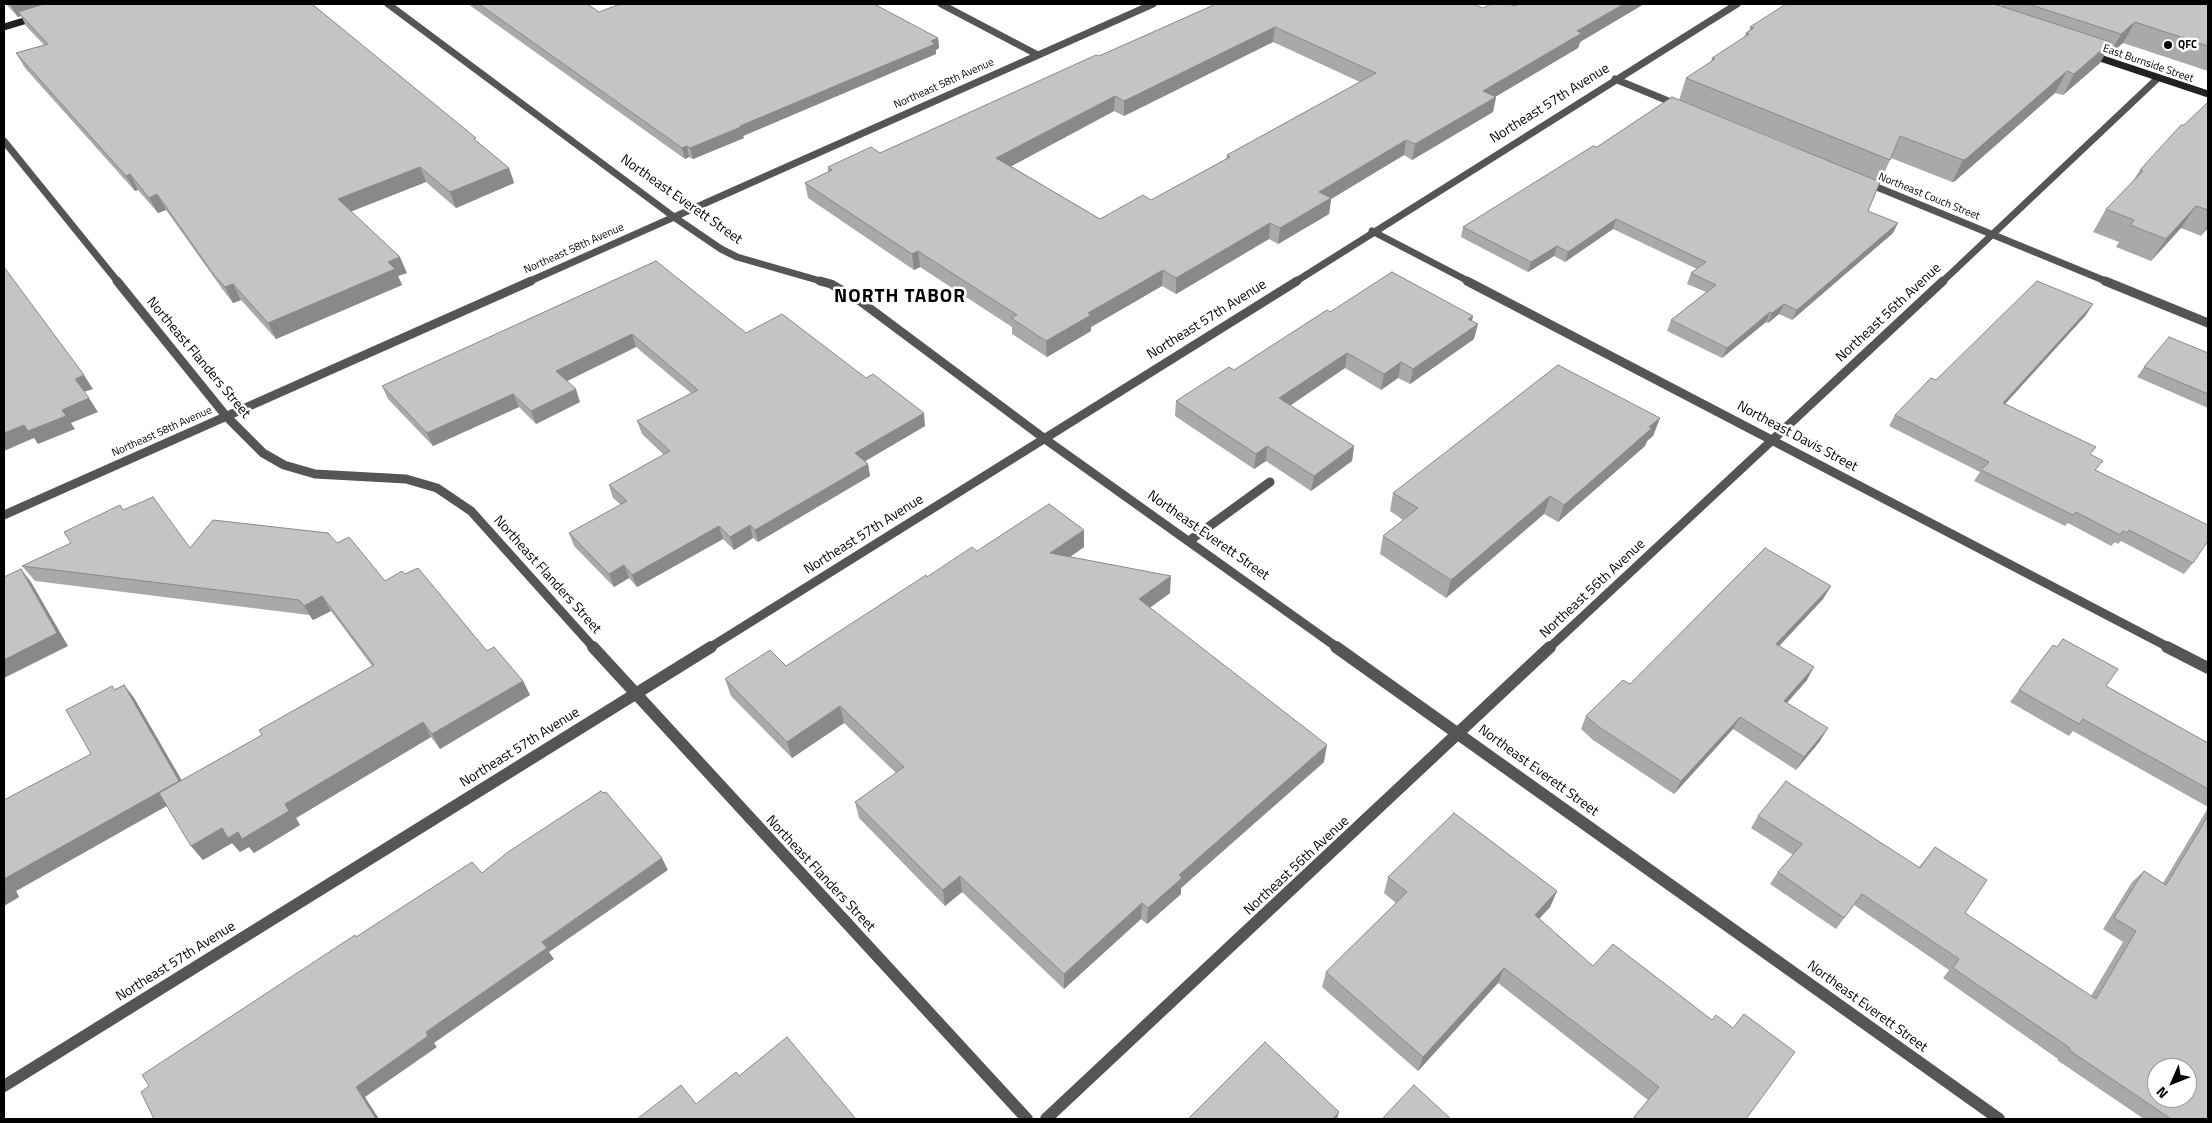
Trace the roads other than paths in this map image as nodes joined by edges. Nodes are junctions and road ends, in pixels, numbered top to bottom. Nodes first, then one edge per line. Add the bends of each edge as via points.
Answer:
1 (388, 4) edge
2 (941, 4) edge
3 (1152, 4) edge
4 (1737, 4) edge
5 (46, 14) edge
6 (4, 27) edge
7 (2085, 53) edge
8 (1038, 55) junction
9 (2158, 78) junction
10 (1614, 79) junction
11 (2208, 94) edge
12 (1688, 109) edge
13 (4, 140) edge
14 (1861, 181) edge
15 (674, 217) junction
16 (1372, 231) junction
17 (1994, 235) junction
18 (2208, 323) edge
19 (226, 416) junction
20 (1045, 439) junction
21 (1772, 439) junction
22 (1270, 482) dead end
23 (4, 515) edge
24 (1189, 541) junction
25 (2208, 668) edge
26 (634, 693) junction
27 (1459, 733) junction
28 (4, 1086) edge
29 (1027, 1119) edge
30 (1046, 1119) edge
31 (1999, 1119) edge

1 - 15 street, Northeast Everett Street
2 - 8 street
3 - 8 street, Northeast 58th Avenue
4 - 10 street, Northeast 57th Avenue
5 - 6 main road
7 - 9 main road, East Burnside Street
8 - 15 street, Northeast 58th Avenue
9 - 11 main road, East Burnside Street
9 - 17 street, Northeast 56th Avenue
10 - 12 street
10 - 16 street, Northeast 57th Avenue
13 - 19 street, Northeast Flanders Street
14 - 17 street, Northeast Couch Street
15 - 19 street, Northeast 58th Avenue
15 - 20 street, Northeast Everett Street via 721,250 737,257 831,284
16 - 20 street, Northeast 57th Avenue
16 - 21 street, Northeast Davis Street
17 - 18 street, Northeast Couch Street
17 - 21 street, Northeast 56th Avenue
19 - 23 street, Northeast 58th Avenue
19 - 26 street, Northeast Flanders Street via 263,454 284,465 315,474 406,479 437,488 471,510
20 - 24 street, Northeast Everett Street
20 - 26 street, Northeast 57th Avenue
21 - 25 street, Northeast Davis Street
21 - 27 street, Northeast 56th Avenue
22 - 24 street
24 - 27 street, Northeast Everett Street
26 - 28 street, Northeast 57th Avenue
26 - 29 street, Northeast Flanders Street
27 - 30 street, Northeast 56th Avenue
27 - 31 street, Northeast Everett Street

